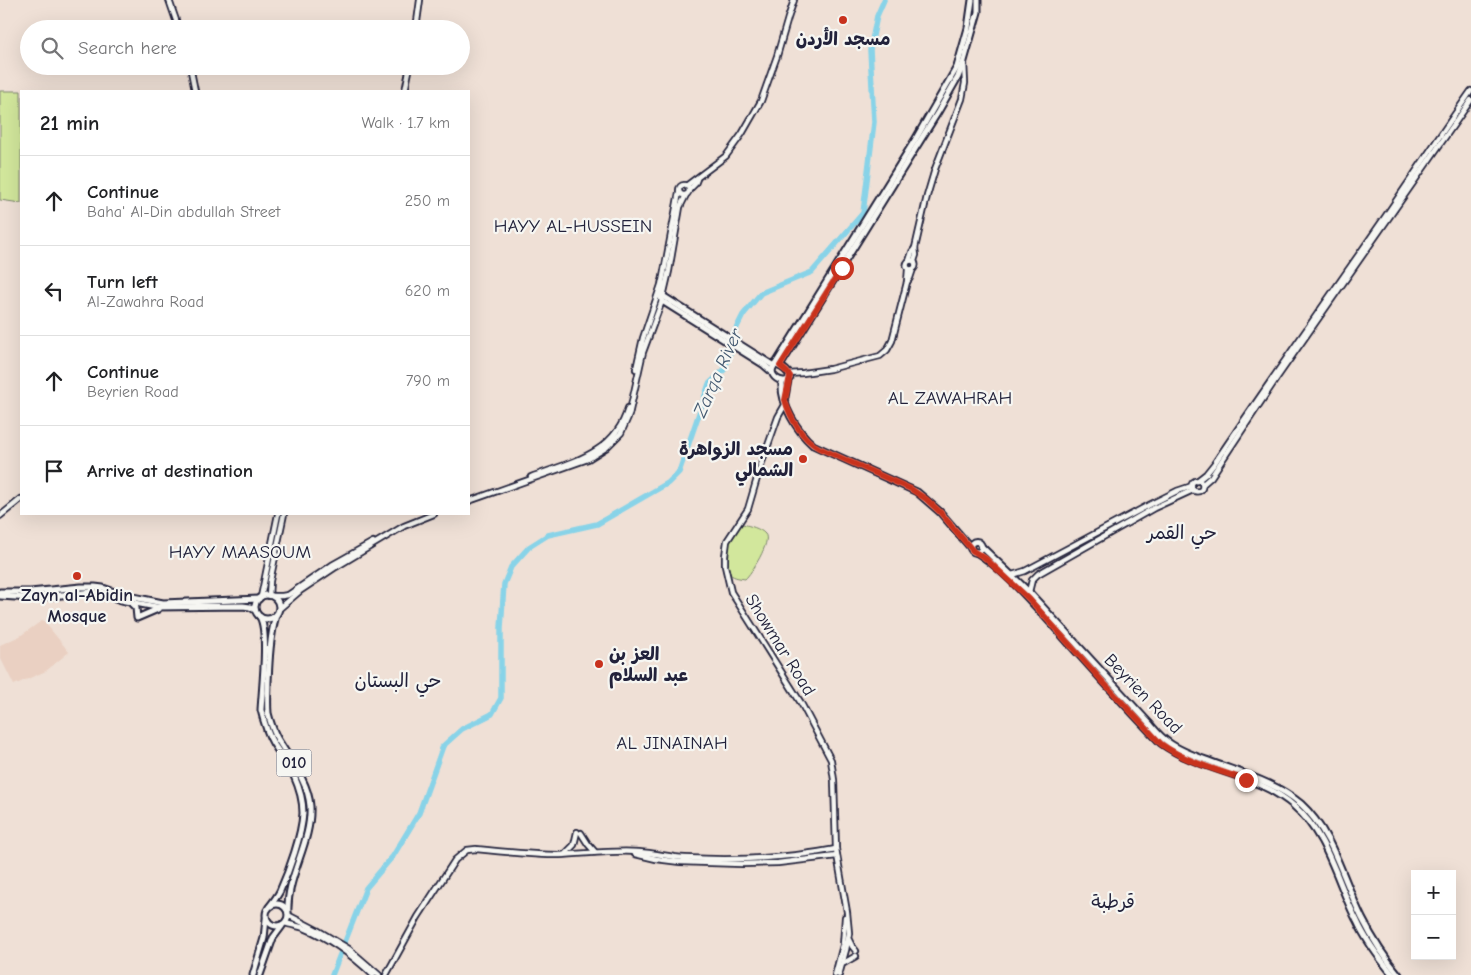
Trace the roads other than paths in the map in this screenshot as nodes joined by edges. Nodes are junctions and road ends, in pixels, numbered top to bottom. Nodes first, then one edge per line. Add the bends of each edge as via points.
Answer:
1 (169, 0) edge
2 (420, 0) edge
3 (794, 0) edge
4 (972, 0) edge
5 (978, 0) edge
6 (175, 20) edge
7 (417, 20) edge
8 (964, 60) junction
9 (192, 75) edge
10 (408, 75) edge
11 (195, 90) edge
12 (405, 90) edge
13 (1471, 91) edge
14 (1471, 100) edge
15 (917, 142) junction
16 (687, 190) junction
17 (679, 192) junction
18 (1404, 193) junction
19 (911, 261) junction
20 (911, 269) junction
21 (662, 282) junction
22 (664, 300) junction
23 (659, 307) joint
24 (645, 339) junction
25 (747, 352) junction
26 (780, 354) junction
27 (764, 359) junction
28 (775, 367) junction
29 (787, 378) junction
30 (785, 401) junction
31 (1196, 481) junction
32 (1203, 484) junction
33 (1172, 486) dead end
34 (1192, 488) junction
35 (1177, 493) junction
36 (20, 500) edge
37 (470, 500) edge
38 (278, 515) edge
39 (284, 515) edge
40 (425, 515) edge
41 (432, 515) edge
42 (0, 516) edge
43 (275, 531) junction
44 (281, 531) junction
45 (962, 537) junction
46 (974, 542) junction
47 (982, 547) junction
48 (971, 548) junction
49 (976, 552) junction
50 (1012, 575) junction
51 (0, 592) edge
52 (1029, 592) junction
53 (0, 596) edge
54 (271, 596) junction
55 (260, 598) junction
56 (145, 600) junction
57 (132, 603) junction
58 (169, 603) junction
59 (149, 606) junction
60 (161, 608) junction
61 (255, 610) junction
62 (277, 612) junction
63 (260, 616) junction
64 (836, 849) junction
65 (595, 852) junction
66 (629, 852) junction
67 (566, 854) junction
68 (837, 856) junction
69 (269, 907) junction
70 (846, 908) junction
71 (288, 914) junction
72 (266, 918) junction
73 (284, 924) junction
74 (848, 938) junction
75 (337, 944) junction
76 (348, 951) junction
77 (842, 964) junction
78 (253, 975) edge
79 (260, 975) edge
80 (372, 975) edge
81 (379, 975) edge
82 (386, 975) edge
83 (835, 975) edge
84 (839, 975) edge
85 (1392, 975) edge
86 (1399, 975) edge

1 - 6 street
2 - 7 street
3 - 16 street via 761,101 729,153 692,181
4 - 15 main road via 960,61
5 - 8 main road via 978,12
8 - 15 main road via 942,106
8 - 19 street via 962,99 927,196 916,255
9 - 11 street
10 - 12 street
13 - 18 street
14 - 18 street
15 - 26 main road
15 - 28 main road via 842,268
16 - 17 street via 683,195
16 - 17 street via 684,185
16 - 22 street via 680,207
17 - 21 street
18 - 31 street via 1214,464
18 - 32 street via 1211,477
19 - 20 street via 915,265
19 - 20 street via 906,263
20 - 29 street via 892,342 884,354
21 - 22 main road via 661,297
21 - 24 street
22 - 23 main road
22 - 25 main road
23 - 24 street
24 - 37 street via 626,413 620,428 608,442 571,462
25 - 27 main road
25 - 28 main road
26 - 27 main road
26 - 28 main road
27 - 28 main road
28 - 29 main road
28 - 29 main road via 776,378
29 - 30 main road
30 - 45 main road via 804,436 813,445 917,492
30 - 64 street, Showmar Road via 748,509 727,541 726,573 734,598 801,703 829,755 834,773
31 - 32 street
31 - 34 street
32 - 34 street via 1199,492
33 - 35 street
34 - 35 street
35 - 50 street
35 - 52 street via 1038,574 1032,580
36 - 42 street
38 - 43 street
39 - 44 street
40 - 54 street via 398,527 288,595
41 - 62 street via 401,528 319,578
43 - 44 street
43 - 55 street
44 - 54 street via 270,581
45 - 46 main road
45 - 48 main road
46 - 47 main road via 980,542
46 - 48 main road
47 - 49 main road
47 - 50 main road, Beyrien Road
48 - 49 main road
49 - 85 main road, Beyrien Road via 1029,599 1161,744 1188,759 1273,791 1303,814 1321,840 1372,949
50 - 52 main road, Beyrien Road
51 - 56 main road via 95,587
52 - 86 main road, Beyrien Road via 1167,742 1274,786 1312,815 1328,841 1362,918
53 - 57 main road via 30,598 93,592
54 - 55 main road
54 - 62 main road via 277,602
55 - 58 main road
55 - 61 main road
56 - 58 main road
56 - 59 main road
57 - 59 main road
57 - 60 main road via 137,618
58 - 59 main road
59 - 60 main road
60 - 61 main road via 243,606
61 - 63 main road
62 - 63 main road via 268,619
62 - 71 main road, 010 via 271,640 268,714 278,739 302,778 310,805 307,833 288,896
63 - 69 main road, 010 via 264,638 261,710 272,742 293,775 303,814 288,869
64 - 66 street via 742,860
64 - 68 street, Showmar Road
65 - 66 street
65 - 67 street
65 - 67 street via 579,832
66 - 68 street via 680,862 742,864
67 - 82 street via 476,849 463,852 418,917
68 - 70 street, Showmar Road
69 - 71 main road via 280,905
69 - 72 main road, 010
70 - 74 street, Showmar Road
70 - 83 street, Showmar Road via 845,936
71 - 73 main road, 010
71 - 75 street
72 - 73 main road via 274,926
72 - 78 main road, 010
73 - 75 street via 306,929
73 - 79 main road, 010 via 273,938
74 - 77 street, Showmar Road
74 - 77 street via 856,954
75 - 76 street
76 - 80 street
76 - 81 street
77 - 84 street, Showmar Road

